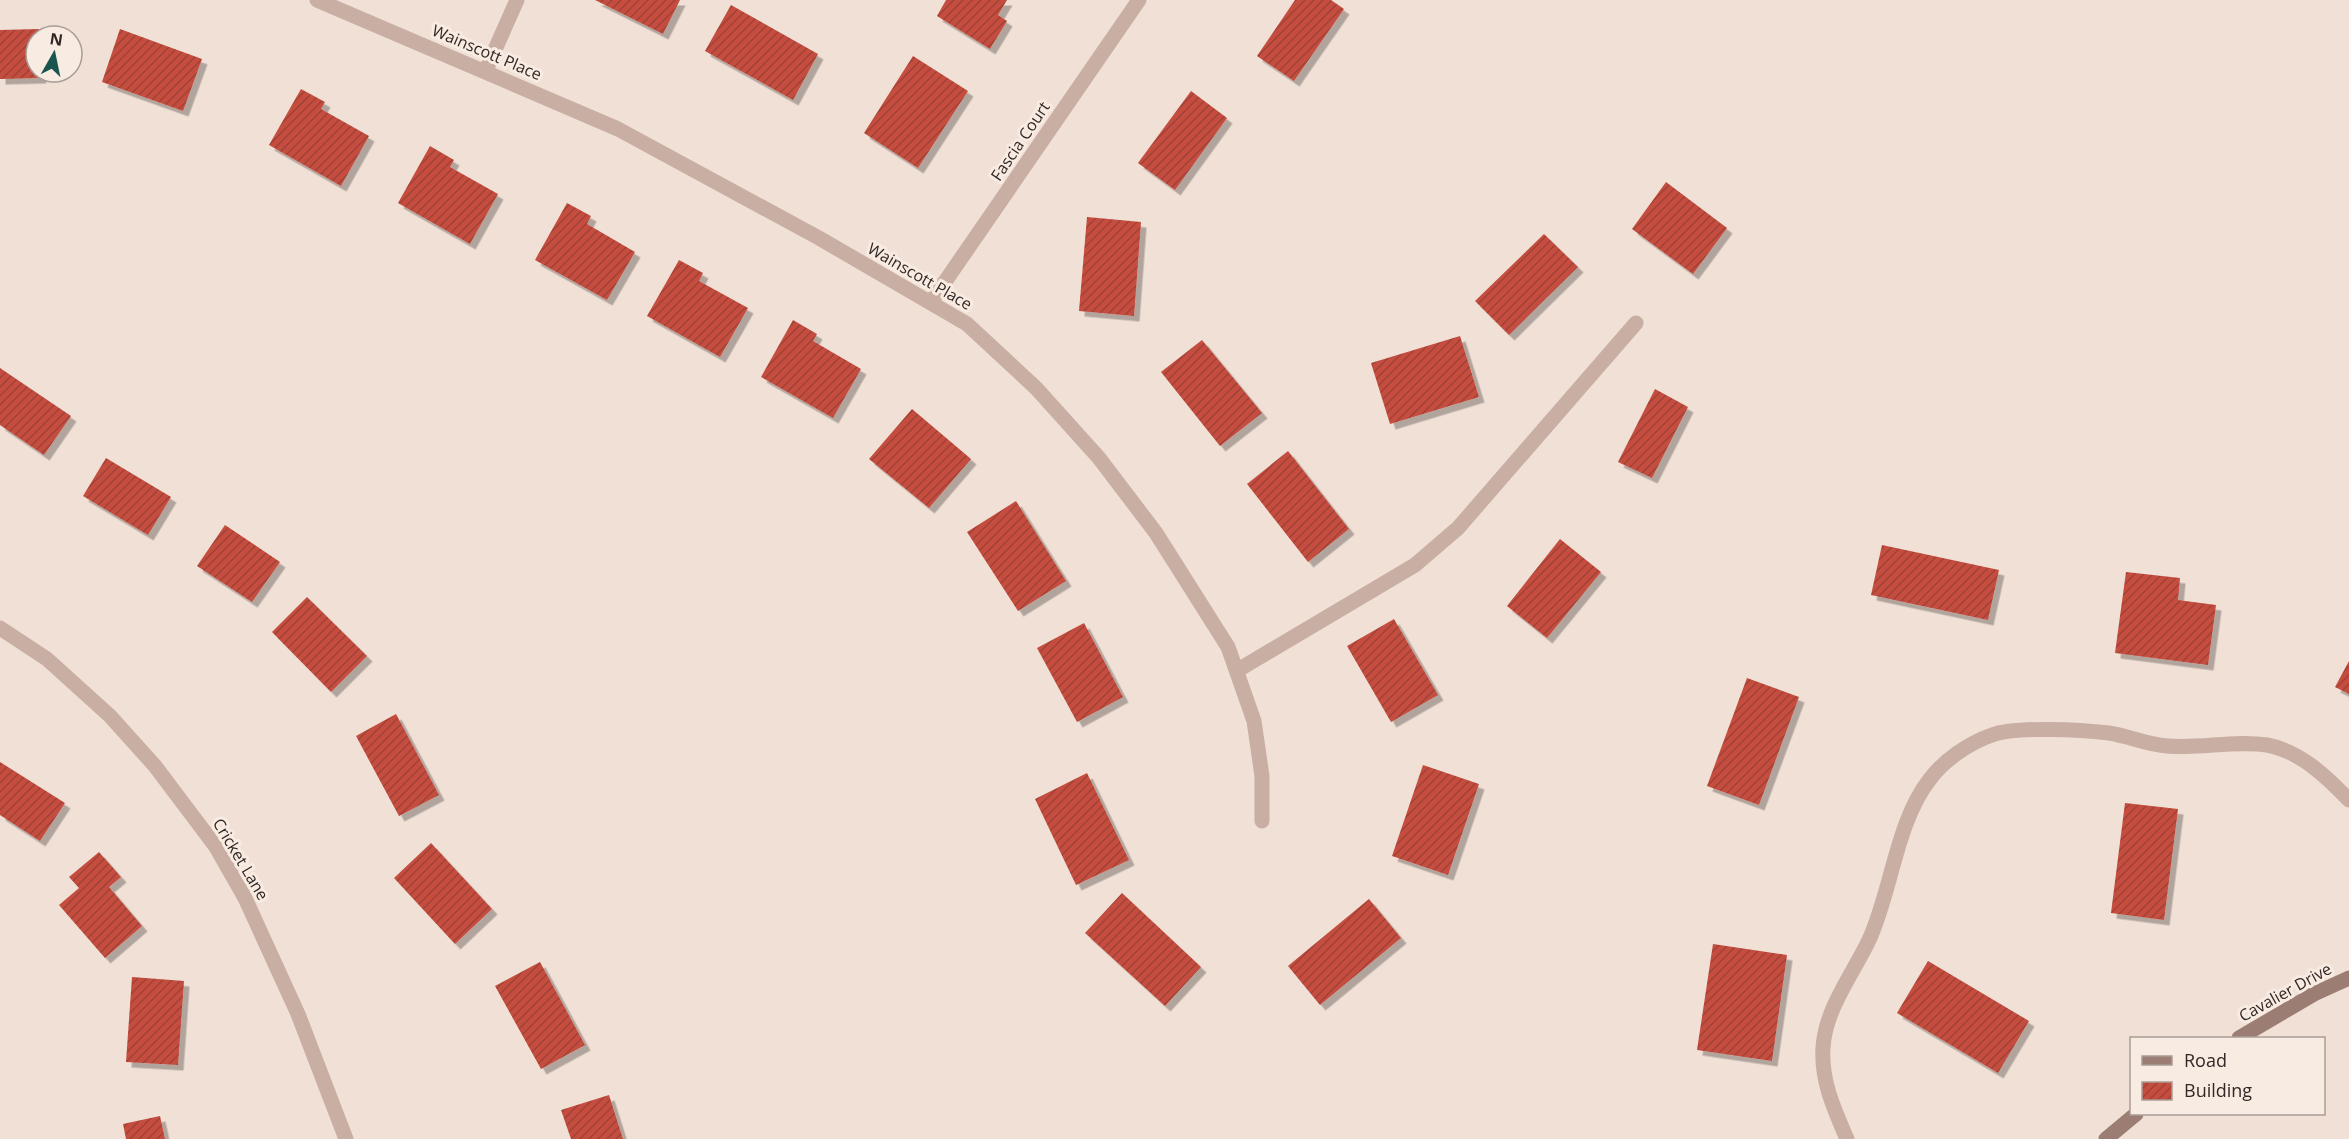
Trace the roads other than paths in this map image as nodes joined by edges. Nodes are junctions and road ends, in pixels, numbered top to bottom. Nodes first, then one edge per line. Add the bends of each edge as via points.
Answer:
1 (317, 0) edge
2 (517, 0) edge
3 (1139, 0) edge
4 (486, 70) junction
5 (931, 302) junction
6 (1636, 323) dead end
7 (0, 628) edge
8 (1238, 670) junction
9 (2349, 800) edge
10 (1262, 821) dead end
11 (2349, 978) edge
12 (2241, 1037) edge
13 (2134, 1115) edge
14 (346, 1139) edge
15 (1847, 1139) edge
16 (2106, 1139) edge

1 - 4 street, Wainscott Place
2 - 4 street
3 - 5 street, Fascia Court
4 - 5 street, Wainscott Place via 618,129
5 - 8 street, Wainscott Place via 967,324 1036,388 1100,458 1156,533 1228,647
6 - 8 street via 1458,528 1415,565
7 - 14 street, Cricket Lane via 47,659 110,716 155,766 216,847 245,898 298,1014
8 - 10 street, Wainscott Place via 1254,721 1262,776
9 - 15 street via 2323,774 2289,752 2266,745 2166,746 2110,734 2051,729 1993,734 1962,749 1930,778 1911,808 1870,938 1829,1017 1823,1046 1824,1077
11 - 12 street, Cavalier Drive
13 - 16 street

